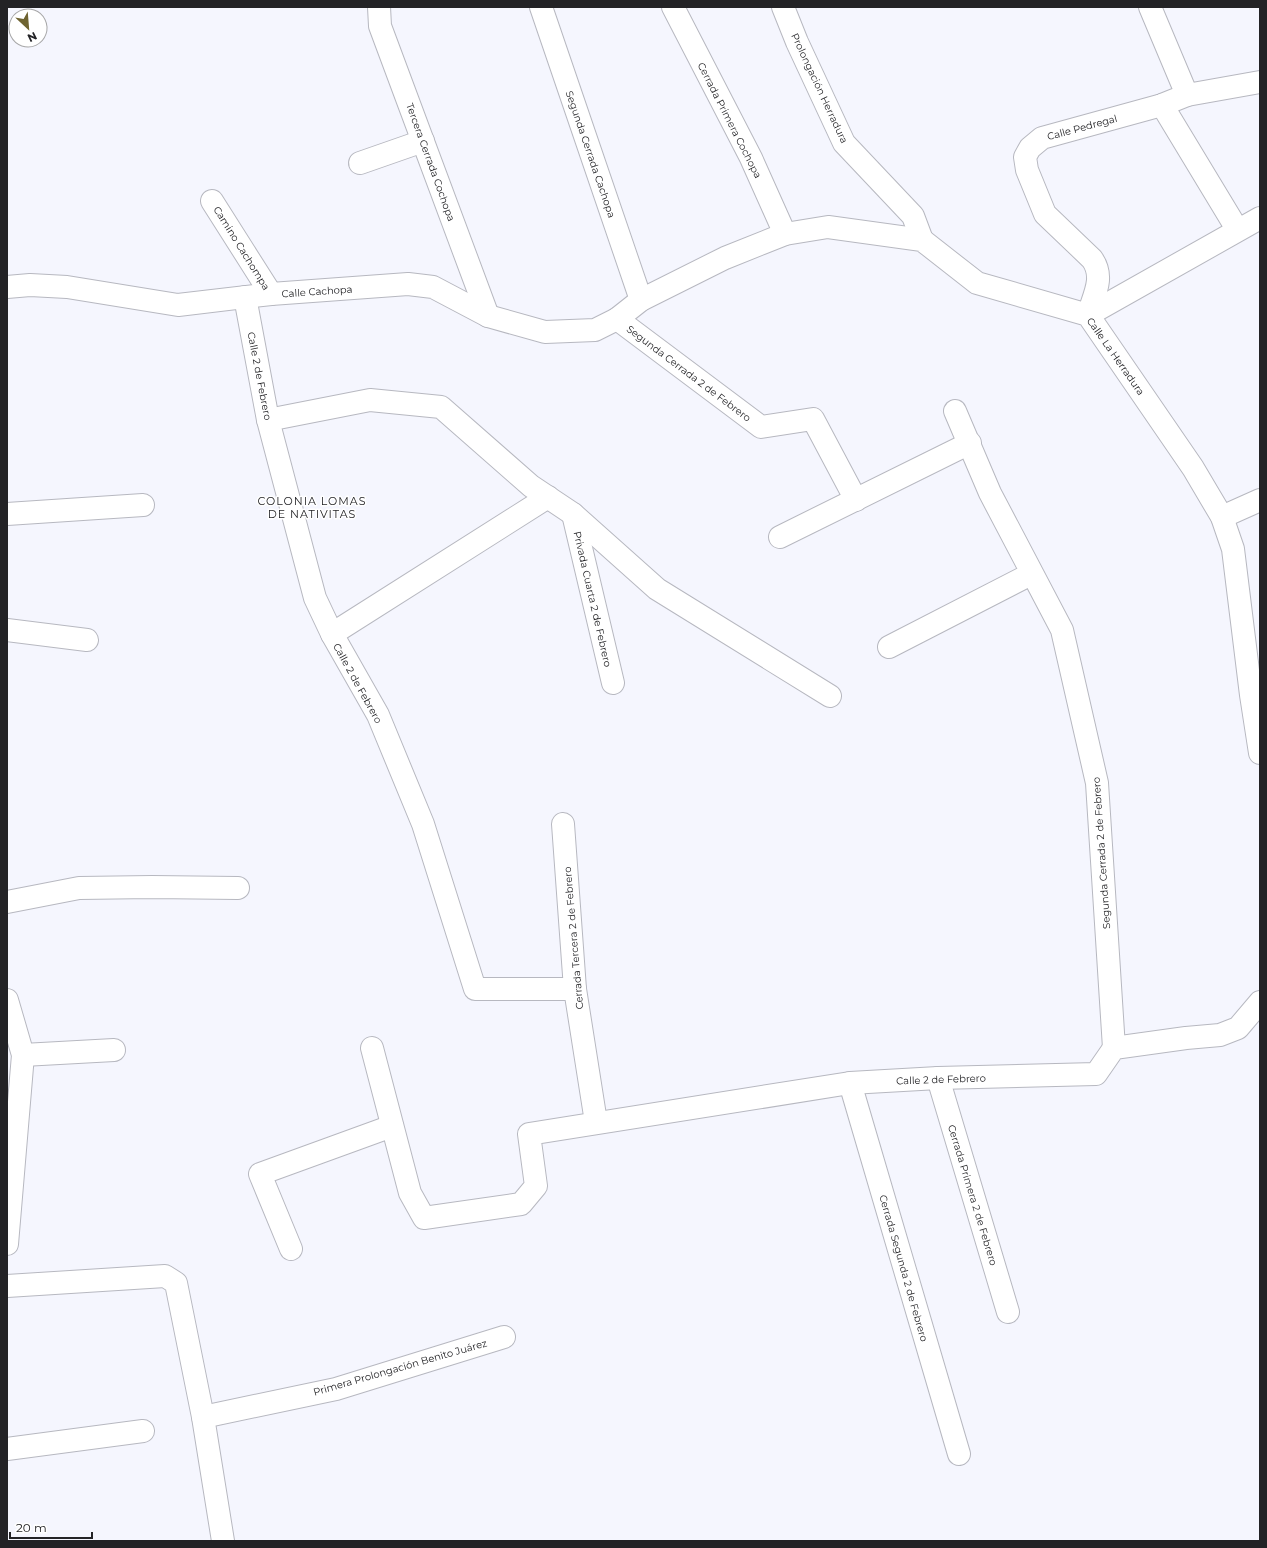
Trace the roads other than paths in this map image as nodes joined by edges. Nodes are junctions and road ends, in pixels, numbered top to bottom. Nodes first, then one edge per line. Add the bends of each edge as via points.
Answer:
1 (379, 7) edge
2 (540, 7) edge
3 (673, 7) edge
4 (783, 7) edge
5 (1150, 7) edge
6 (1260, 82) edge
7 (1187, 95) junction
8 (1162, 105) junction
9 (423, 141) junction
10 (360, 163) dead end
11 (212, 201) dead end
12 (1260, 218) edge
13 (1237, 230) junction
14 (785, 234) junction
15 (922, 240) junction
16 (7, 287) edge
17 (271, 294) junction
18 (245, 297) junction
19 (641, 300) junction
20 (1088, 315) junction
21 (488, 316) junction
22 (617, 320) junction
23 (955, 411) dead end
24 (268, 420) junction
25 (970, 443) junction
26 (548, 497) junction
27 (856, 500) junction
28 (1260, 500) edge
29 (143, 505) dead end
30 (7, 514) edge
31 (573, 514) junction
32 (1222, 517) junction
33 (780, 537) dead end
34 (1031, 574) junction
35 (7, 630) edge
36 (332, 634) junction
37 (87, 640) dead end
38 (889, 646) dead end
39 (613, 683) dead end
40 (830, 696) dead end
41 (1260, 753) edge
42 (563, 824) dead end
43 (238, 888) dead end
44 (7, 902) edge
45 (575, 990) junction
46 (7, 1000) edge
47 (1260, 1002) edge
48 (372, 1048) dead end
49 (1114, 1048) junction
50 (114, 1050) dead end
51 (23, 1055) junction
52 (938, 1078) junction
53 (850, 1083) junction
54 (596, 1122) junction
55 (392, 1126) junction
56 (7, 1244) edge
57 (291, 1249) dead end
58 (7, 1286) edge
59 (1008, 1312) dead end
60 (504, 1337) dead end
61 (203, 1417) junction
62 (142, 1431) dead end
63 (7, 1449) edge
64 (959, 1454) dead end
65 (223, 1541) edge

1 - 9 street, Tercera Cerrada Cochopa via 380,26
2 - 19 street, Segunda Cerrada Cachopa
3 - 14 street, Cerrada Primera Cochopa via 751,158
4 - 15 street, Prolongación Herradura via 844,143 913,216
5 - 7 street
6 - 7 street, Calle Pedregal
7 - 8 street, Calle Pedregal
8 - 13 street
8 - 20 street, Calle Pedregal via 1042,138 1024,157 1045,214 1098,267 1099,280
9 - 10 street
9 - 21 street, Tercera Cerrada Cochopa
11 - 17 street, Camino Cachompa
12 - 13 street
13 - 20 street
14 - 15 street via 828,227
14 - 19 street via 710,266
15 - 20 street, Calle La Herradura via 977,283
16 - 18 street, Calle Cachopa via 67,287 178,305
17 - 18 street, Calle Cachopa
17 - 21 street, Calle Cachopa via 408,284 433,287
18 - 24 street, Calle 2 de Febrero
19 - 22 street
20 - 32 street, Calle La Herradura via 1193,468
21 - 22 street, Calle Cachopa via 545,332 595,330
22 - 27 street, Segunda Cerrada 2 de Febrero via 761,427 813,419
23 - 25 street, Segunda Cerrada 2 de Febrero
24 - 26 street via 370,400 440,407 531,486
24 - 36 street, Calle 2 de Febrero via 315,598
25 - 27 street
25 - 34 street, Segunda Cerrada 2 de Febrero via 990,493
26 - 31 street
26 - 36 street
27 - 33 street
28 - 32 street
29 - 30 street
31 - 39 street, Privada Cuarta 2 de Febrero
31 - 40 street via 657,589
32 - 41 street, Calle La Herradura via 1234,549
34 - 38 street
34 - 49 street, Segunda Cerrada 2 de Febrero via 1062,630 1097,783
35 - 37 street
36 - 45 street, Calle 2 de Febrero via 378,715 423,824 475,989
42 - 45 street, Cerrada Tercera 2 de Febrero
43 - 44 street via 79,888
45 - 54 street, Cerrada Tercera 2 de Febrero
46 - 51 street
47 - 49 street via 1238,1028 1220,1035
48 - 55 street
49 - 52 street, Calle 2 de Febrero via 1096,1074
50 - 51 street
51 - 56 street
52 - 53 street, Calle 2 de Febrero
52 - 59 street, Cerrada Primera 2 de Febrero
53 - 54 street, Calle 2 de Febrero
53 - 64 street, Cerrada Segunda 2 de Febrero
54 - 55 street, Calle 2 de Febrero via 529,1134 536,1186 521,1204 424,1218 410,1193
55 - 57 street via 260,1174
58 - 61 street via 165,1276 176,1283
60 - 61 street, Primera Prolongación Benito Juárez via 336,1389
61 - 65 street
62 - 63 street

